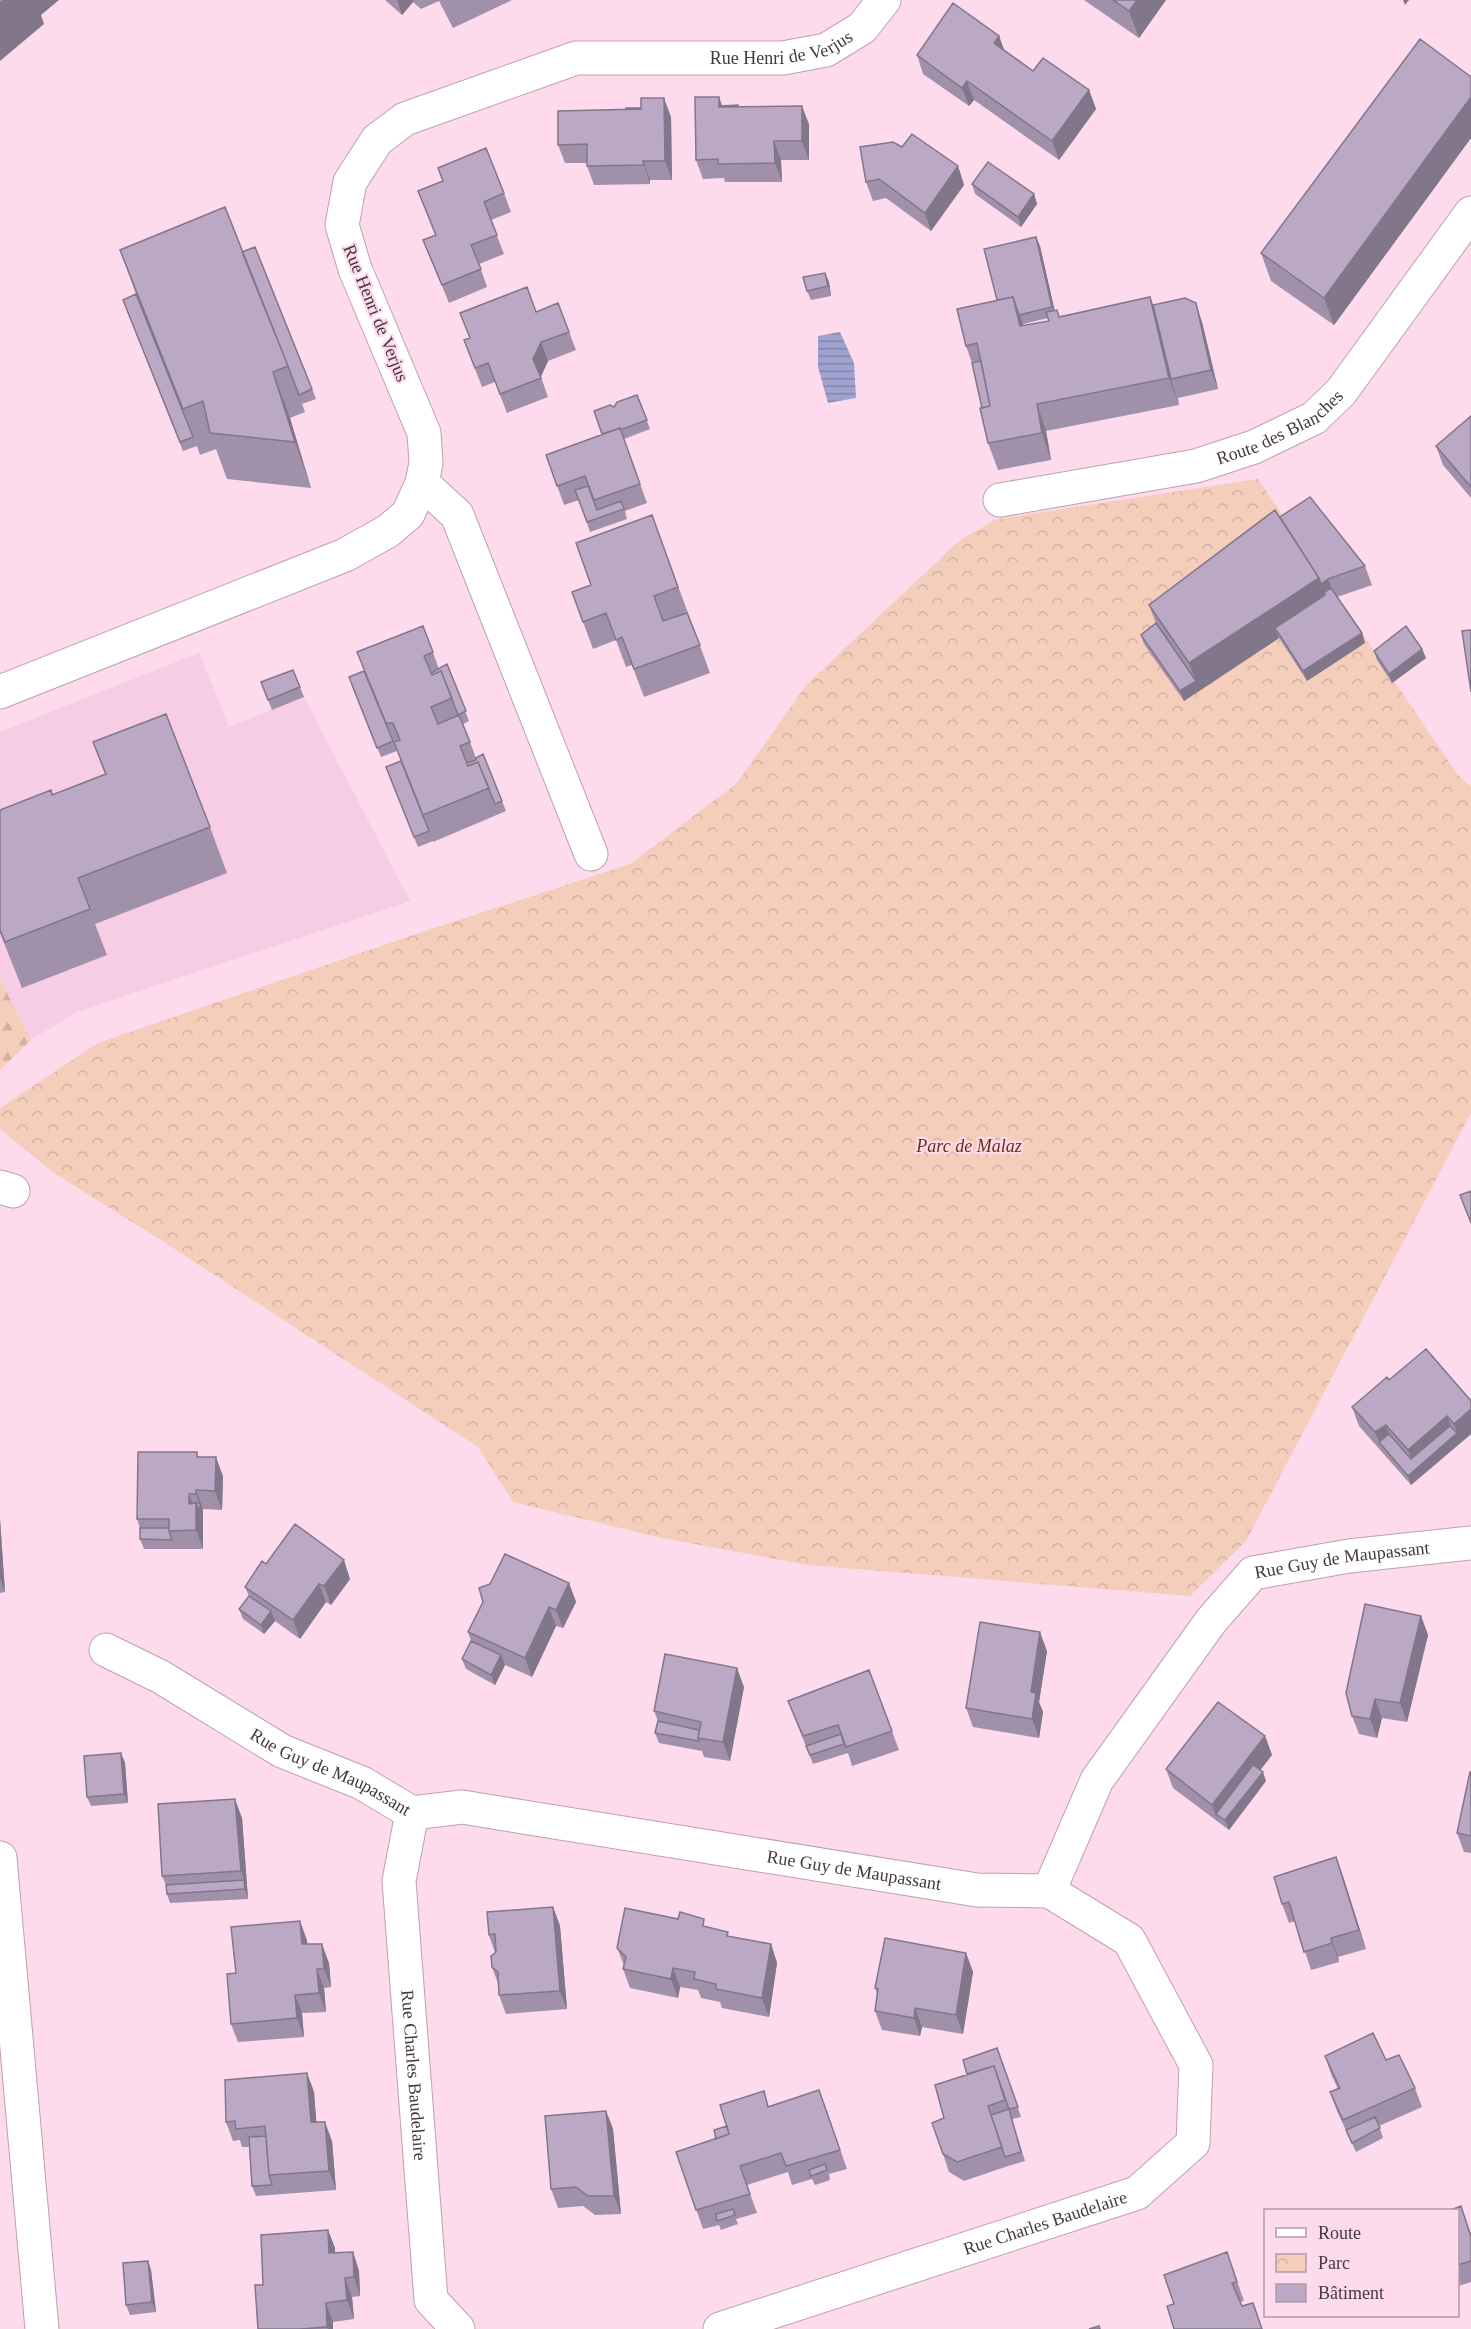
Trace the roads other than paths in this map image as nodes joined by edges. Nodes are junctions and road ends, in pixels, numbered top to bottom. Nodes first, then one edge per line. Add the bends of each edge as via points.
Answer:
1 (884, 0) edge
2 (1471, 213) edge
3 (422, 483) junction
4 (1000, 500) dead end
5 (0, 692) edge
6 (591, 854) dead end
7 (1471, 1543) edge
8 (106, 1650) dead end
9 (412, 1813) junction
10 (0, 1858) edge
11 (1049, 1891) junction
12 (42, 2329) edge
13 (458, 2329) edge
14 (720, 2329) edge

1 - 3 street, Rue Henri de Verjus via 862,28 826,50 783,58 576,58 405,119 377,140 350,182 342,225 355,269 424,433 426,464
2 - 4 street, Route des Blanches via 1341,392 1314,418 1254,447 1196,466
3 - 5 street, Rue Henri de Verjus via 408,514 388,531 345,555
3 - 6 street via 457,515
7 - 11 street, Rue Guy de Maupassant via 1349,1556 1253,1573 1211,1621 1097,1780
8 - 9 street, Rue Guy de Maupassant via 161,1677 282,1751 362,1783
9 - 11 street, Rue Guy de Maupassant via 462,1807 977,1890
9 - 13 street, Rue Charles Baudelaire via 399,1881 431,2300
10 - 12 street
11 - 14 street, Rue Charles Baudelaire via 1129,1940 1196,2065 1193,2143 1137,2193

